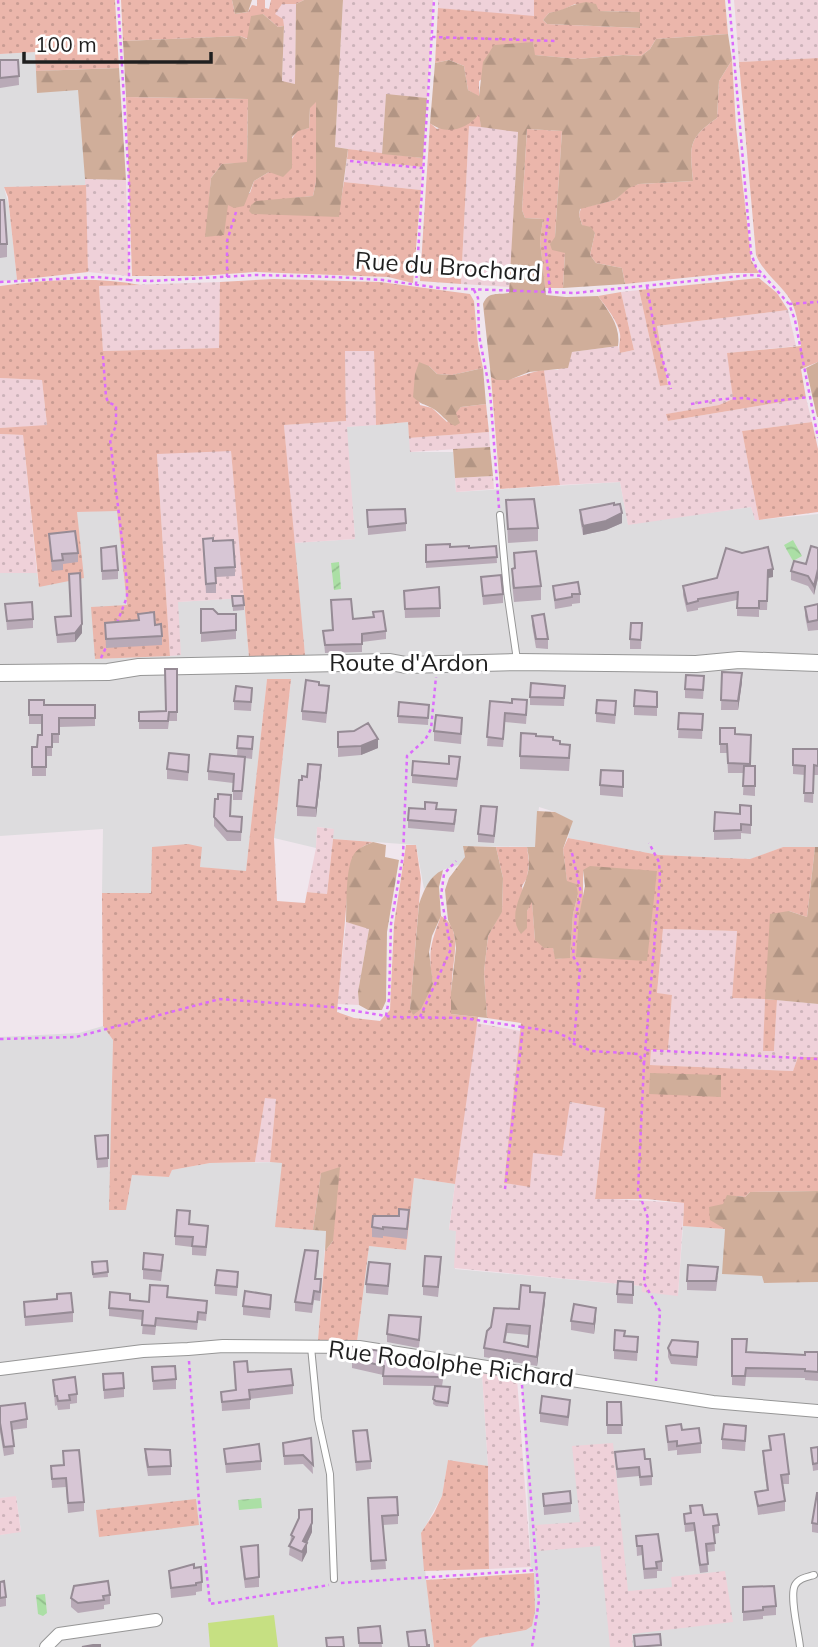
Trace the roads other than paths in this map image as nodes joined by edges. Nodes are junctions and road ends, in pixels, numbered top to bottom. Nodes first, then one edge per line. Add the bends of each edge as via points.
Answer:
1 (500, 515) road end
2 (517, 662) junction
3 (818, 663) edge
4 (0, 673) edge
5 (311, 1347) junction
6 (0, 1369) edge
7 (818, 1411) edge
8 (814, 1575) dead end
9 (334, 1579) road end
10 (156, 1620) dead end
11 (46, 1647) edge
12 (800, 1647) edge

1 - 2 lane
2 - 3 street, Route d'Ardon
2 - 4 street, Route d'Ardon
5 - 6 street, Rue Rodolphe Richard via 143,1351
5 - 7 street, Rue Rodolphe Richard via 359,1347 737,1405
5 - 9 lane via 318,1419 330,1474
8 - 12 lane via 795,1584 793,1594
10 - 11 street via 59,1634

